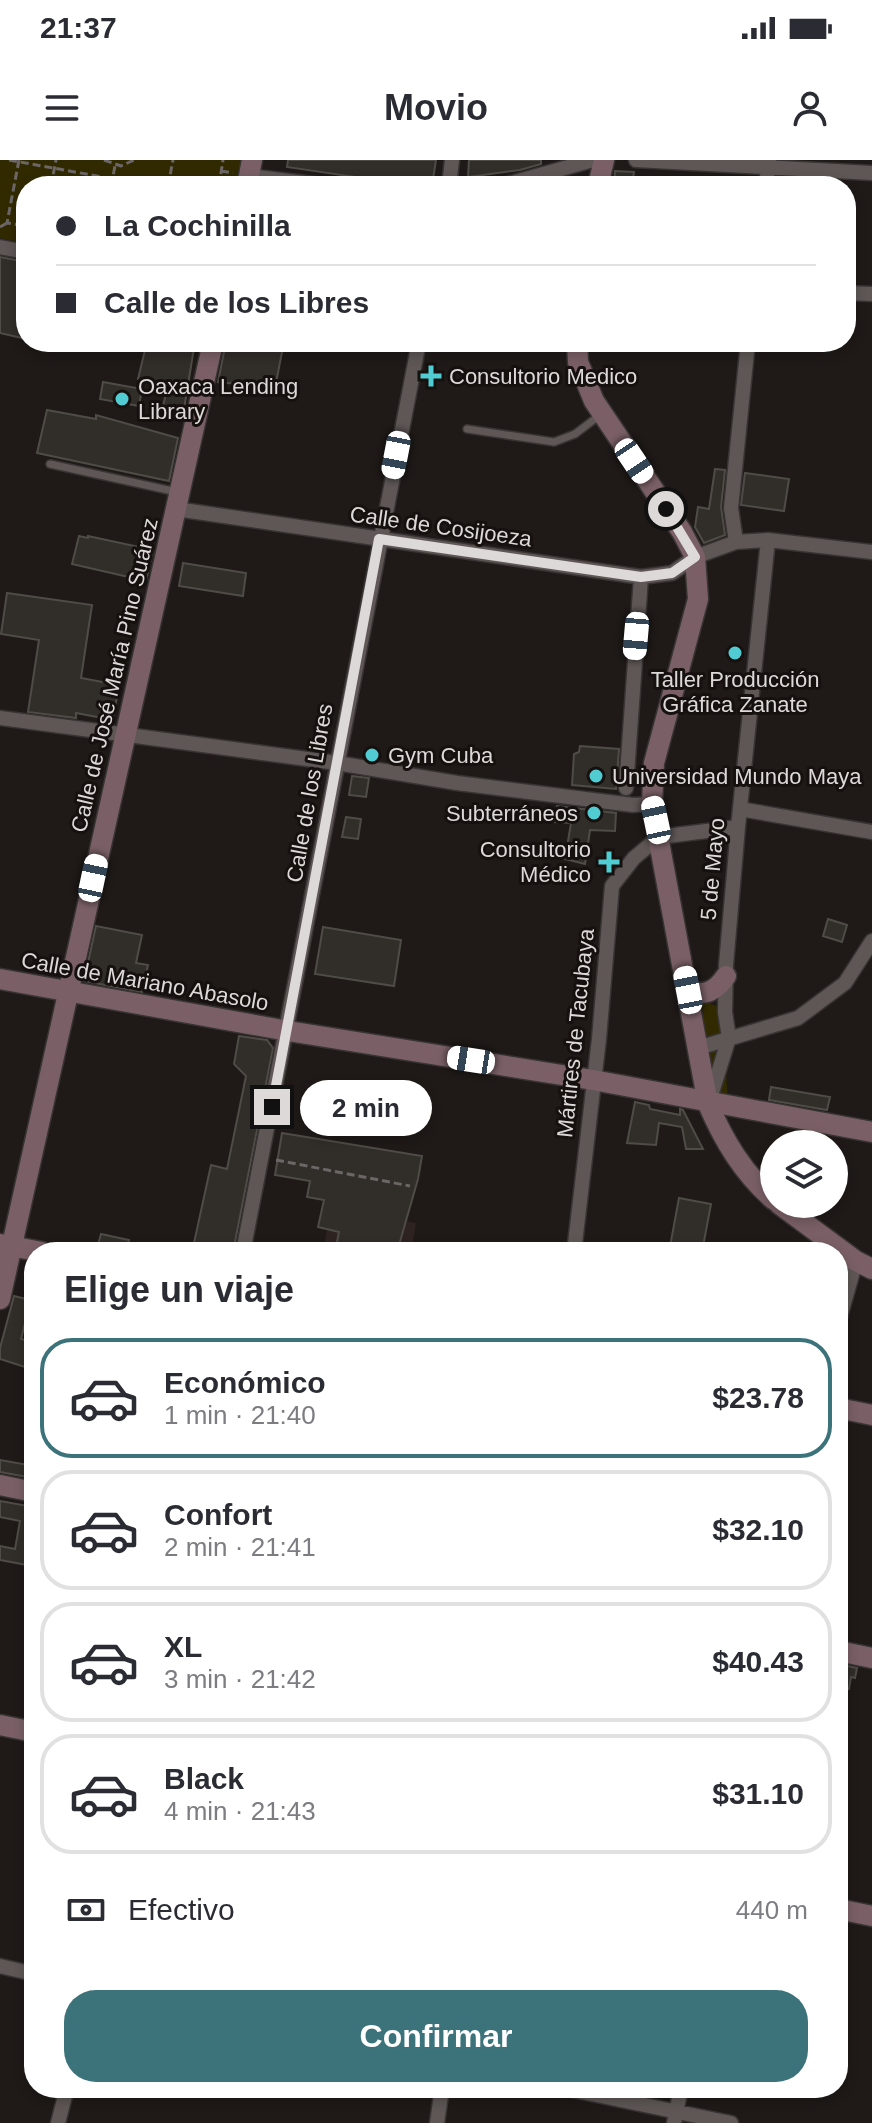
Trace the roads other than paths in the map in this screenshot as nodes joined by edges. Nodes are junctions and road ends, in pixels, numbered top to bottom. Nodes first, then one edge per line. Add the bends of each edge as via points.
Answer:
1 (593, 160) edge
2 (636, 160) edge
3 (768, 164) edge
4 (872, 173) edge
5 (536, 176) edge
6 (211, 352) edge
7 (417, 352) edge
8 (578, 352) edge
9 (747, 352) edge
10 (601, 414) junction
11 (467, 429) dead end
12 (50, 464) dead end
13 (178, 501) junction
14 (379, 539) junction
15 (768, 540) junction
16 (736, 542) junction
17 (872, 552) edge
18 (695, 557) junction
19 (641, 577) junction
20 (0, 718) edge
21 (125, 737) junction
22 (337, 763) junction
23 (626, 788) dead end
24 (652, 804) junction
25 (740, 809) junction
26 (738, 827) junction
27 (872, 832) edge
28 (659, 837) junction
29 (872, 941) edge
30 (726, 976) junction
31 (0, 979) edge
32 (688, 990) junction
33 (68, 991) junction
34 (288, 1031) junction
35 (729, 1038) junction
36 (698, 1048) junction
37 (593, 1080) junction
38 (708, 1104) junction
39 (872, 1132) edge
40 (760, 1185) edge
41 (799, 1218) edge
42 (245, 1242) edge
43 (575, 1242) edge
44 (832, 1242) edge
45 (6, 1245) edge
46 (864, 1265) edge
47 (0, 1299) edge
48 (848, 1301) edge
49 (848, 1408) edge
50 (871, 1409) edge
51 (0, 1485) edge
52 (24, 1490) edge
53 (848, 1653) edge
54 (872, 1658) edge
55 (0, 1725) edge
56 (24, 1730) edge
57 (848, 1911) edge
58 (872, 1916) edge
59 (0, 1966) edge
60 (24, 1972) edge
61 (64, 2098) edge
62 (441, 2098) edge
63 (600, 2098) edge
64 (679, 2098) edge
65 (675, 2118) edge
66 (58, 2123) edge
67 (437, 2123) edge
68 (731, 2123) edge

1 - 5 street
2 - 3 street
3 - 4 street
6 - 13 main road, Calle de José María Pino Suárez
7 - 14 street, Calle de los Libres
8 - 10 main road
9 - 16 street via 731,508
10 - 11 lane via 554,442
10 - 18 main road
12 - 13 lane
13 - 14 street, Calle de Cosijoeza
13 - 21 main road, Calle de José María Pino Suárez
14 - 19 street, Calle de Cosijoeza
14 - 22 street, Calle de los Libres
15 - 16 street, Calle de Cosijoeza
15 - 17 street, Calle de Cosijoeza
15 - 25 street, 5 de Mayo
16 - 18 street, Calle de Cosijoeza
18 - 19 street, Calle de Cosijoeza via 672,573
18 - 24 main road via 698,599 654,763
19 - 23 street
20 - 21 street
21 - 22 street
21 - 33 main road, Calle de José María Pino Suárez
22 - 24 street via 473,785
22 - 34 street, Calle de los Libres
24 - 28 main road
25 - 26 street, 5 de Mayo
25 - 27 street
26 - 28 street
26 - 30 street, 5 de Mayo
28 - 32 main road
28 - 37 street, Mártires de Tacubaya via 612,886
29 - 35 street via 845,983 798,1018
30 - 32 main road via 710,992
30 - 35 street, 5 de Mayo
31 - 33 main road, Calle de Mariano Abasolo
32 - 36 main road
33 - 34 main road, Calle de Mariano Abasolo
33 - 45 main road, Calle de José María Pino Suárez
34 - 37 main road, Calle de Mariano Abasolo
34 - 42 street, Calle de los Libres
35 - 36 street
35 - 38 street, 5 de Mayo
36 - 38 main road
37 - 38 main road, Calle de Mariano Abasolo
37 - 43 street, Mártires de Tacubaya
38 - 39 main road, Calle de Mariano Abasolo
38 - 40 main road via 724,1141
41 - 44 main road
45 - 47 main road, Calle de José María Pino Suárez
46 - 48 street
49 - 50 main road
51 - 52 main road
53 - 54 main road
55 - 56 main road
57 - 58 main road
59 - 60 street
61 - 66 street
62 - 67 street
63 - 65 street
64 - 65 street
65 - 68 street

